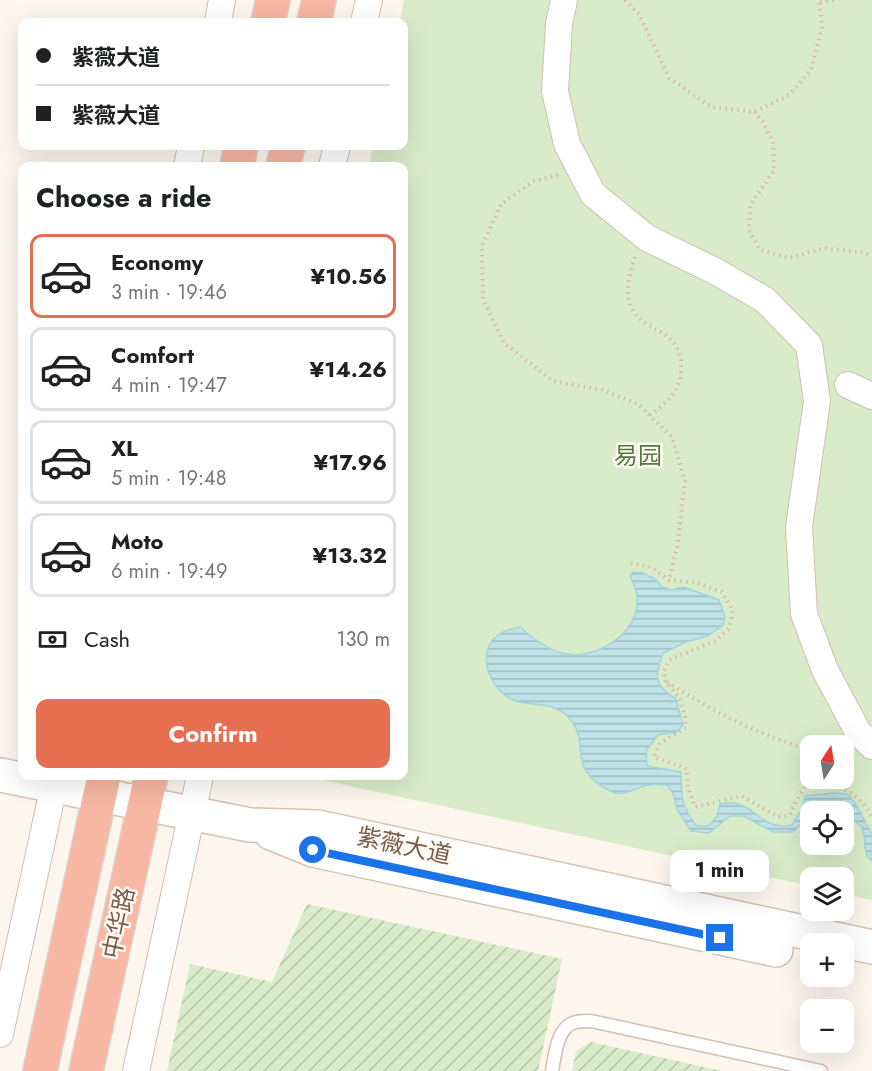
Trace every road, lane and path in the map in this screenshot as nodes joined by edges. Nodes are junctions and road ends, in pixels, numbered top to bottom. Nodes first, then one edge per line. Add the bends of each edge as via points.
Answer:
1 (222, 0) edge
2 (273, 0) edge
3 (319, 0) edge
4 (369, 0) edge
5 (564, 0) edge
6 (626, 0) edge
7 (834, 0) edge
8 (819, 1) edge
9 (219, 18) edge
10 (269, 18) edge
11 (315, 18) edge
12 (365, 18) edge
13 (754, 112) junction
14 (579, 169) junction
15 (647, 238) junction
16 (872, 257) edge
17 (848, 385) dead end
18 (872, 396) edge
19 (650, 416) junction
20 (631, 563) dead end
21 (669, 580) junction
22 (664, 680) junction
23 (872, 746) edge
24 (800, 747) edge
25 (0, 775) edge
26 (18, 777) edge
27 (199, 780) edge
28 (55, 781) edge
29 (102, 785) edge
30 (148, 790) edge
31 (192, 813) junction
32 (872, 817) edge
33 (250, 825) junction
34 (872, 947) edge
35 (800, 955) edge
36 (854, 966) edge
37 (872, 970) edge
38 (0, 1034) edge
39 (40, 1071) edge
40 (86, 1071) edge
41 (136, 1071) edge
42 (552, 1071) edge
43 (821, 1071) edge

1 - 9 street
2 - 10 highway
3 - 11 highway
4 - 12 street
5 - 14 street via 555,91 567,144
6 - 13 path via 639,14 669,78 711,107
7 - 8 path
8 - 13 path via 822,27 811,70 789,95
13 - 16 path via 773,142 774,171 750,205 750,230 760,250 789,258 824,248
14 - 15 street via 593,194
14 - 19 path via 534,181 501,204 482,246 483,298 504,343 553,381 602,390 638,404
15 - 19 path via 635,257 627,285 631,308 645,324 670,338 681,355 681,375 671,397
15 - 23 street via 765,300 809,345 817,401 799,527 804,614 825,670 858,732
17 - 18 street
19 - 21 path via 672,437 685,482
20 - 21 path via 651,567
21 - 22 path via 722,592 733,610 729,629 715,641 669,660
22 - 24 path via 712,710 766,736
22 - 32 path via 678,696 686,728 660,743 654,757 687,769 695,807 742,796 778,817 790,815 805,787 822,784 850,790
25 - 26 street
27 - 31 street
28 - 29 street
28 - 38 street
29 - 30 street
29 - 39 highway, 中华路
30 - 31 street
30 - 40 highway, 中华路
31 - 33 street
31 - 41 street
33 - 34 street, 紫薇大道 via 318,827
33 - 35 street, 紫薇大道 via 313,850
36 - 37 street
42 - 43 lane via 565,1028 575,1022 591,1021

